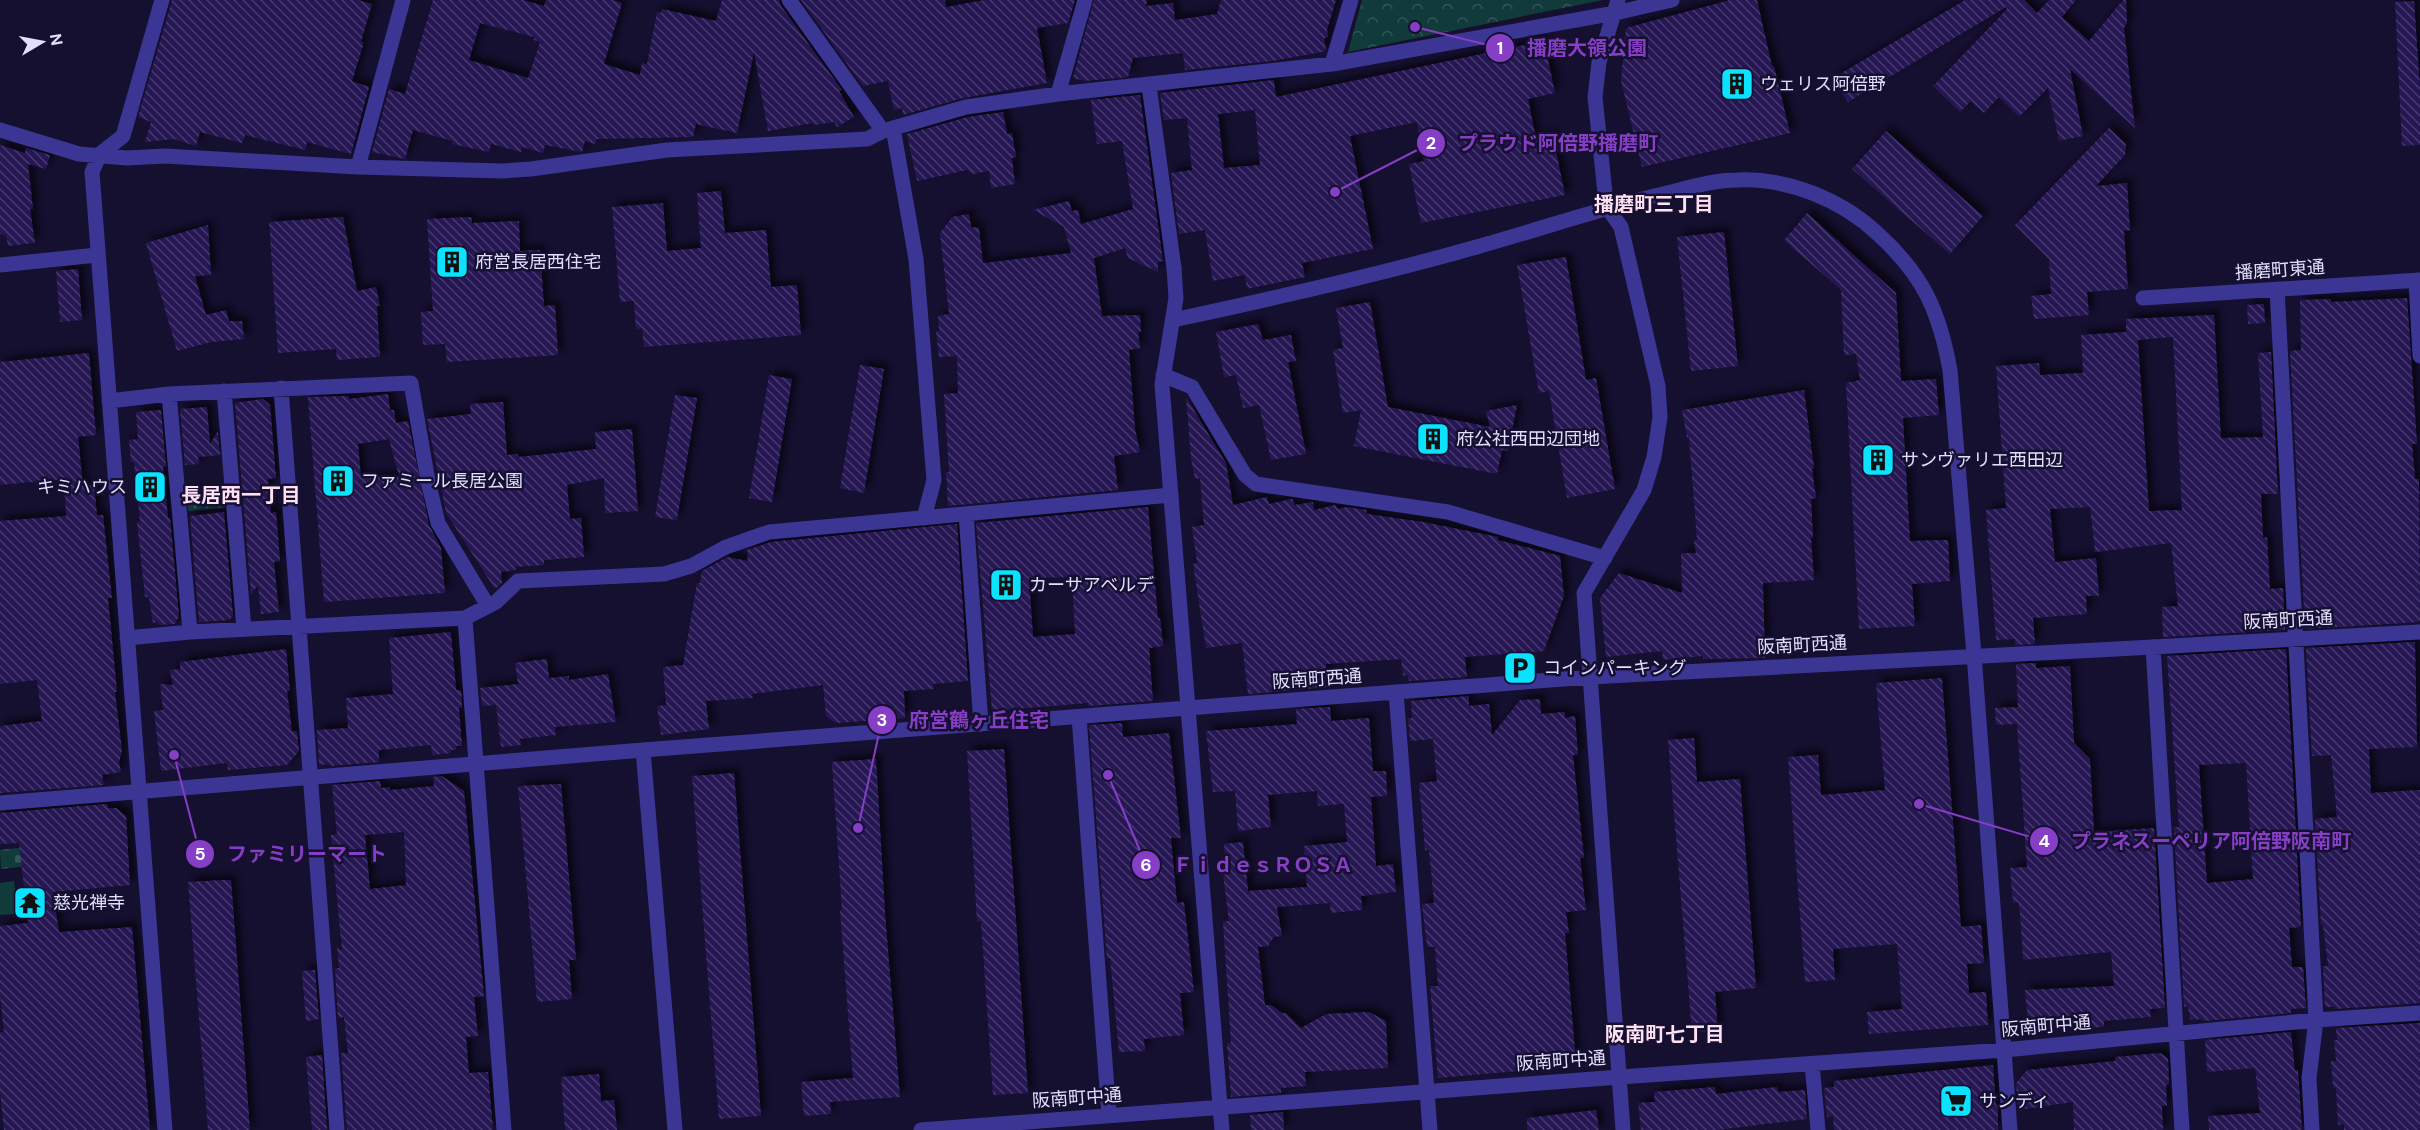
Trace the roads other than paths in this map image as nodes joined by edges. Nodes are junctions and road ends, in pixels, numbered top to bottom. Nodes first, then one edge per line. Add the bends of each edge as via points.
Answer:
1 (162, 0) edge
2 (404, 0) edge
3 (789, 0) edge
4 (1085, 0) edge
5 (1351, 0) edge
6 (1671, 0) edge
7 (1616, 7) edge
8 (1332, 64) junction
9 (1149, 86) junction
10 (1059, 94) junction
11 (0, 130) edge
12 (888, 130) junction
13 (100, 154) junction
14 (358, 167) junction
15 (1607, 207) junction
16 (97, 255) junction
17 (0, 265) edge
18 (2418, 280) edge
19 (2277, 289) junction
20 (2143, 298) dead end
21 (1173, 320) junction
22 (2420, 356) edge
23 (1163, 375) junction
24 (281, 388) junction
25 (224, 391) junction
26 (169, 394) junction
27 (109, 401) junction
28 (1171, 495) junction
29 (966, 514) junction
30 (924, 518) junction
31 (1605, 558) junction
32 (488, 606) junction
33 (465, 618) junction
34 (298, 627) junction
35 (244, 629) junction
36 (190, 632) junction
37 (2420, 632) edge
38 (127, 638) junction
39 (2296, 639) junction
40 (2153, 647) junction
41 (1974, 655) junction
42 (1590, 677) junction
43 (1396, 692) junction
44 (1188, 708) junction
45 (1079, 717) junction
46 (981, 724) junction
47 (643, 750) junction
48 (477, 764) junction
49 (309, 778) junction
50 (139, 792) junction
51 (0, 803) edge
52 (2420, 1013) edge
53 (2316, 1020) junction
54 (2176, 1033) junction
55 (2004, 1050) junction
56 (1812, 1064) junction
57 (1620, 1077) junction
58 (1427, 1090) junction
59 (1220, 1107) junction
60 (1109, 1115) junction
61 (1013, 1126) edge
62 (165, 1130) edge
63 (337, 1130) edge
64 (504, 1130) edge
65 (675, 1130) edge
66 (921, 1130) edge
67 (1222, 1130) edge
68 (1430, 1130) edge
69 (1623, 1130) edge
70 (1818, 1130) edge
71 (2010, 1130) edge
72 (2182, 1130) edge
73 (2312, 1130) edge

1 - 13 street via 123,135
2 - 14 street
3 - 12 street
4 - 10 street
5 - 8 street
6 - 7 street
7 - 8 street
7 - 15 street via 1599,62 1595,97
8 - 9 street
9 - 10 street
9 - 21 street via 1174,268
10 - 12 street via 966,107
11 - 13 street via 79,153
12 - 14 street via 867,139 668,150 531,169
12 - 30 street via 916,258 934,480
13 - 14 street
13 - 16 street via 92,172
15 - 21 street via 1481,246 1343,282
15 - 31 street via 1621,227 1658,386 1660,417 1644,490
15 - 41 street via 1704,184 1739,180 1777,182 1848,209 1903,257 1923,284 1944,339 1950,370
16 - 17 street
16 - 27 street
18 - 19 street, 播磨町東通
18 - 22 street
19 - 20 street, 播磨町東通
19 - 39 street
21 - 23 street
23 - 28 street
23 - 31 street via 1192,387 1245,475 1256,484 1448,512
24 - 25 street
24 - 32 street via 411,383 438,523
24 - 34 street
25 - 26 street
25 - 35 street
26 - 27 street
26 - 36 street
27 - 38 street
28 - 29 street
28 - 44 street
29 - 30 street
29 - 46 street
30 - 32 street via 769,532 664,574 518,581
31 - 42 street via 1584,593
32 - 33 street
33 - 34 street
33 - 48 street
34 - 35 street
34 - 49 street
35 - 36 street
36 - 38 street
37 - 39 street, 阪南町西通
38 - 50 street
39 - 40 street, 阪南町西通
39 - 53 street
40 - 41 street, 阪南町西通
40 - 54 street
41 - 42 street, 阪南町西通
41 - 55 street
42 - 43 street, 阪南町西通
42 - 57 street
43 - 44 street, 阪南町西通
43 - 58 street
44 - 45 street, 阪南町西通
44 - 59 street
45 - 46 street, 阪南町西通
45 - 60 street
46 - 47 street, 阪南町西通
47 - 48 street, 阪南町西通
47 - 65 street
48 - 49 street, 阪南町西通
48 - 64 street
49 - 50 street, 阪南町西通
49 - 63 street
50 - 51 street, 阪南町西通
50 - 62 street
52 - 53 street, 阪南町中通
53 - 54 street, 阪南町中通
53 - 73 street via 2309,1078
54 - 55 street, 阪南町中通
54 - 72 street
55 - 56 street, 阪南町中通
55 - 71 street
56 - 57 street, 阪南町中通
56 - 70 street
57 - 58 street, 阪南町中通
57 - 69 street
58 - 59 street, 阪南町中通
58 - 68 street
59 - 60 street, 阪南町中通
59 - 67 street
60 - 61 street, 阪南町中通
61 - 66 street, 阪南町中通

